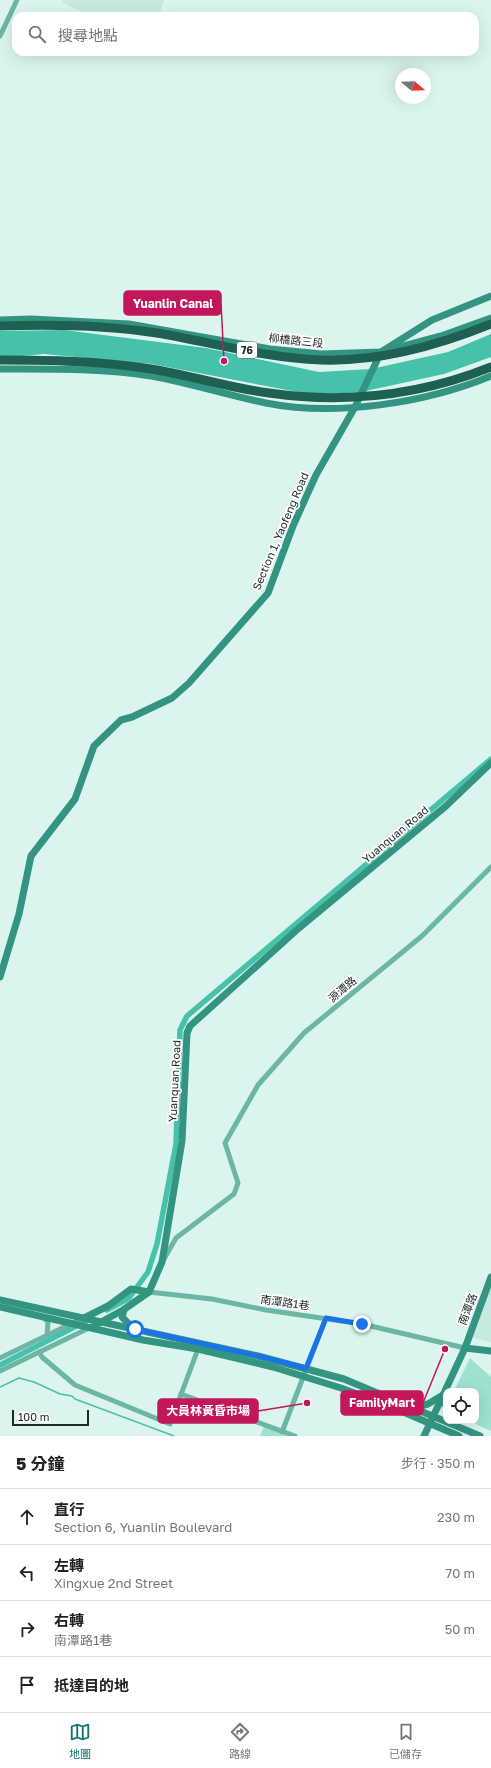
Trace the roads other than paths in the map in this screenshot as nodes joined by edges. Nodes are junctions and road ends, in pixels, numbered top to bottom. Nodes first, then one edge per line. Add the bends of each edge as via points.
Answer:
1 (17, 0) edge
2 (0, 36) edge
3 (491, 296) edge
4 (491, 318) edge
5 (0, 320) edge
6 (491, 324) edge
7 (0, 326) edge
8 (381, 352) junction
9 (0, 360) edge
10 (491, 367) edge
11 (0, 369) edge
12 (491, 376) edge
13 (355, 407) junction
14 (491, 763) edge
15 (491, 867) edge
16 (0, 978) edge
17 (162, 1262) junction
18 (491, 1277) edge
19 (149, 1292) junction
20 (0, 1300) edge
21 (0, 1308) edge
22 (124, 1310) junction
23 (43, 1317) junction
24 (84, 1318) junction
25 (326, 1318) junction
26 (102, 1321) junction
27 (71, 1323) junction
28 (92, 1327) junction
29 (135, 1329) junction
30 (47, 1335) junction
31 (465, 1348) junction
32 (198, 1349) junction
33 (491, 1351) edge
34 (39, 1352) junction
35 (0, 1358) edge
36 (306, 1368) junction
37 (0, 1370) edge
38 (303, 1376) junction
39 (446, 1388) edge
40 (181, 1394) junction
41 (443, 1395) joint
42 (413, 1408) junction
43 (432, 1420) junction
44 (458, 1424) edge
45 (464, 1429) junction
46 (282, 1432) junction
47 (295, 1436) edge
48 (424, 1436) edge
49 (459, 1436) edge
50 (480, 1436) edge

1 - 2 street
3 - 8 main road via 425,324
4 - 8 main road, 柳橋路三段 via 442,336
5 - 8 main road, 柳橋路三段 via 129,324 270,349 321,354
6 - 7 highway, 76 via 442,343 397,354 322,360 93,326
8 - 13 main road, Section 1, Yaofeng Road
9 - 10 highway via 82,361 118,365 152,369 268,393 324,398 378,397 405,392
11 - 13 main road via 82,370 150,376 198,385 267,403
12 - 13 main road via 458,389 413,399
13 - 16 main road, Section 1, Yaofeng Road via 316,475 292,526 268,593 190,683 172,698 121,720 94,746 75,799 31,856 19,914
14 - 17 main road, Yuanquan Road via 446,806 299,928 190,1026 182,1141
15 - 17 street, 源潭路 via 422,936 304,1033 258,1085 225,1143 238,1182 234,1194 176,1238
17 - 19 main road, Yuanquan Road
18 - 31 main road, 南潭路
19 - 22 main road
19 - 24 main road via 131,1289 108,1306
19 - 25 street, 南潭路1巷 via 212,1299
20 - 24 main road
21 - 23 main road
22 - 26 main road
22 - 29 main road via 124,1321
23 - 27 main road
23 - 30 street via 48,1322
24 - 26 main road
24 - 27 street
25 - 31 street, 南潭路1巷
25 - 36 street
26 - 28 main road
26 - 29 main road
27 - 28 main road
27 - 30 street
28 - 32 main road via 143,1340
28 - 34 street
29 - 36 main road
30 - 35 street
31 - 33 main road
31 - 39 main road, 南潭路
32 - 38 main road
32 - 40 street
34 - 37 street
34 - 40 street via 75,1385 170,1424
36 - 38 street
36 - 42 main road via 344,1379
38 - 43 main road
38 - 46 street
40 - 46 street
41 - 42 main road via 428,1404
41 - 43 main road, 南潭路
42 - 43 main road
43 - 45 main road
43 - 48 main road, 南潭路
43 - 49 main road
44 - 45 main road
45 - 50 main road
46 - 47 street

